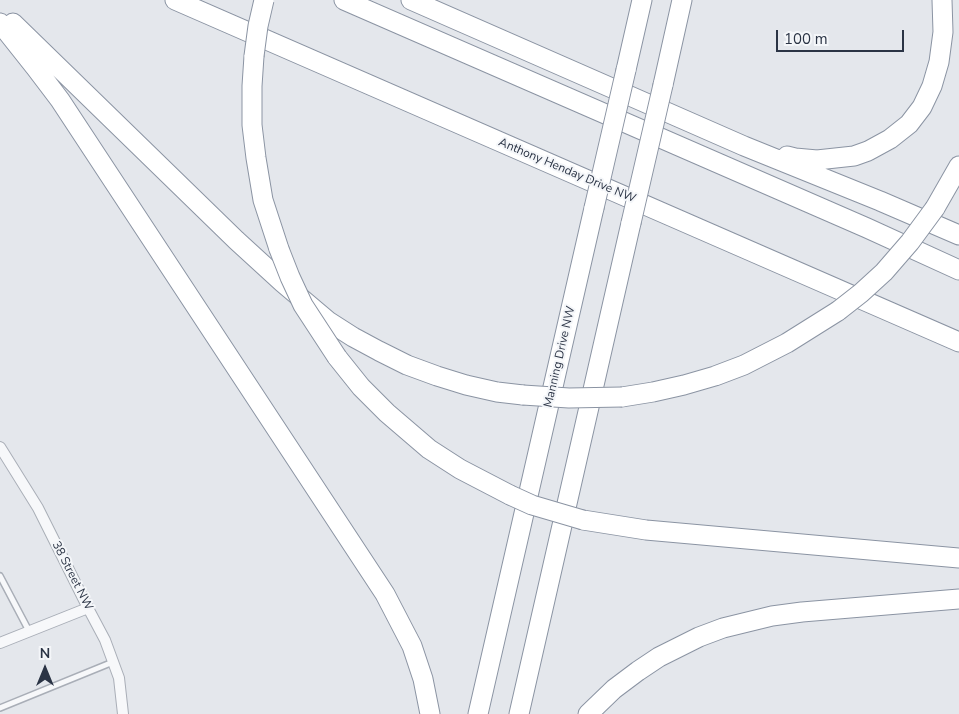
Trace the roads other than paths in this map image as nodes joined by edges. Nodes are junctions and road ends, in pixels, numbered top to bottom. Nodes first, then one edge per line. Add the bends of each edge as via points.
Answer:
1 (175, 0) edge
2 (264, 0) edge
3 (344, 0) edge
4 (411, 0) edge
5 (441, 0) edge
6 (642, 0) edge
7 (682, 0) edge
8 (942, 0) edge
9 (0, 10) edge
10 (0, 23) edge
11 (501, 40) junction
12 (744, 146) junction
13 (959, 166) edge
14 (959, 235) edge
15 (959, 270) edge
16 (959, 342) edge
17 (0, 447) edge
18 (959, 558) edge
19 (0, 576) edge
20 (959, 599) edge
21 (88, 608) junction
22 (29, 631) junction
23 (0, 643) edge
24 (113, 662) junction
25 (0, 708) edge
26 (123, 714) edge
27 (430, 714) edge
28 (478, 714) edge
29 (519, 714) edge
30 (588, 714) edge

1 - 16 highway, Anthony Henday Drive NW
2 - 18 highway, bridge via 254,56 252,125 263,200 279,249 303,305 338,357 360,386 429,449 510,495 583,520 646,530
3 - 15 highway
4 - 11 highway
5 - 11 highway via 457,14
6 - 28 highway, Manning Drive NW, bridge
7 - 29 highway, bridge
8 - 12 highway via 944,32 940,62 932,86 918,113 890,139 854,156 817,160
9 - 13 highway, bridge via 236,240 328,321 407,365 497,392 569,398 622,397 684,385 744,365 838,311 884,272 935,208
10 - 27 highway via 60,100 385,594 412,646
11 - 12 highway
12 - 14 highway
17 - 21 street, 38 Street NW via 38,508
19 - 22 lane
20 - 30 highway via 802,612 723,628 659,657 614,689
21 - 22 street
21 - 24 street, 38 Street NW
22 - 23 street
24 - 25 lane
24 - 26 street, 38 Street NW via 119,678

